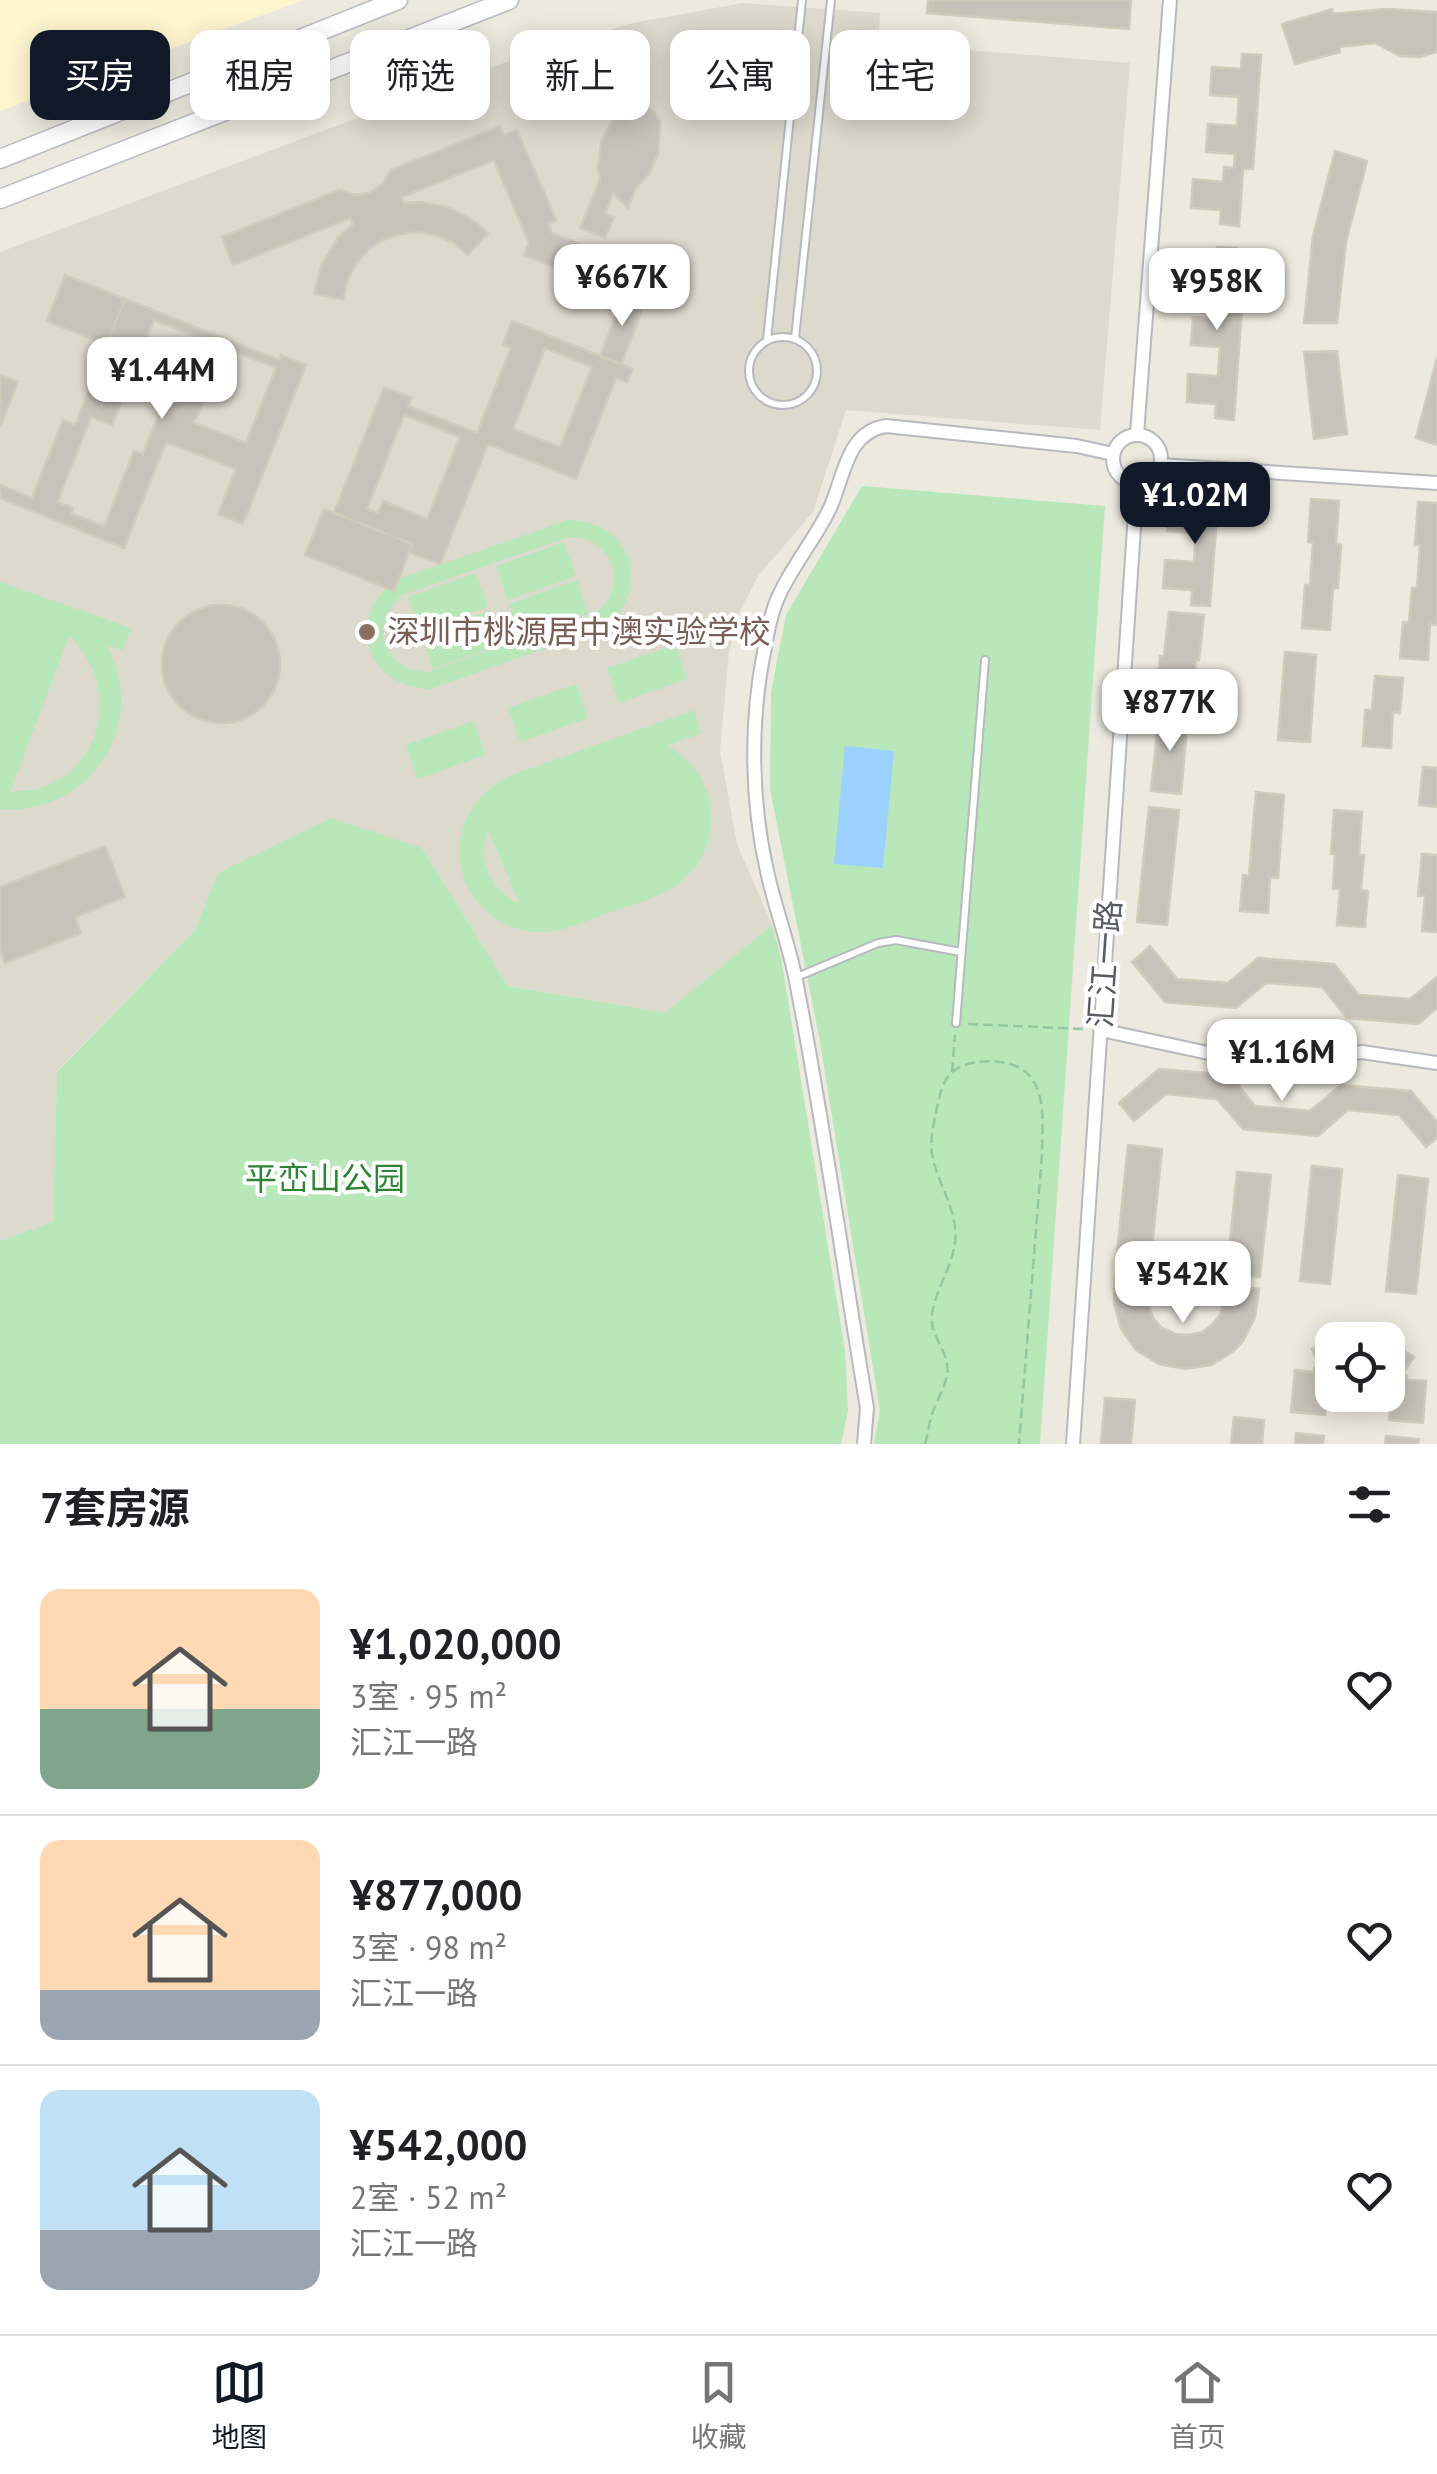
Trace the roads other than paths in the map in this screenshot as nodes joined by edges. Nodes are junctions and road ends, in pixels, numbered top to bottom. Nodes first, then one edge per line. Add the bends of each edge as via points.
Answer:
1 (509, 0) edge
2 (802, 0) edge
3 (831, 0) edge
4 (1170, 0) edge
5 (391, 1) edge
6 (0, 158) edge
7 (0, 199) edge
8 (795, 338) junction
9 (767, 340) junction
10 (1137, 434) junction
11 (1113, 454) junction
12 (1160, 464) junction
13 (1437, 483) edge
14 (1137, 484) junction
15 (985, 660) dead end
16 (961, 952) junction
17 (796, 977) junction
18 (956, 1023) road end
19 (1101, 1030) junction
20 (1437, 1063) edge
21 (864, 1444) edge
22 (1073, 1444) edge

1 - 7 main road
2 - 9 lane
3 - 8 lane
4 - 10 street
5 - 6 main road
8 - 9 lane
8 - 9 lane via 815,359 816,379 806,395 780,405 762,398 750,382 752,354
10 - 11 street via 1124,438
10 - 12 street via 1156,444
11 - 14 street via 1118,474
11 - 17 street via 886,426 873,428 852,448 820,528 776,601 755,728 755,796 766,868
12 - 13 street
12 - 14 street via 1152,478
14 - 19 street, 汇江一路
15 - 16 lane
16 - 17 lane via 896,940
16 - 18 lane
17 - 21 street via 868,1408
19 - 20 street via 1264,1060 1362,1052
19 - 22 street, 汇江一路

